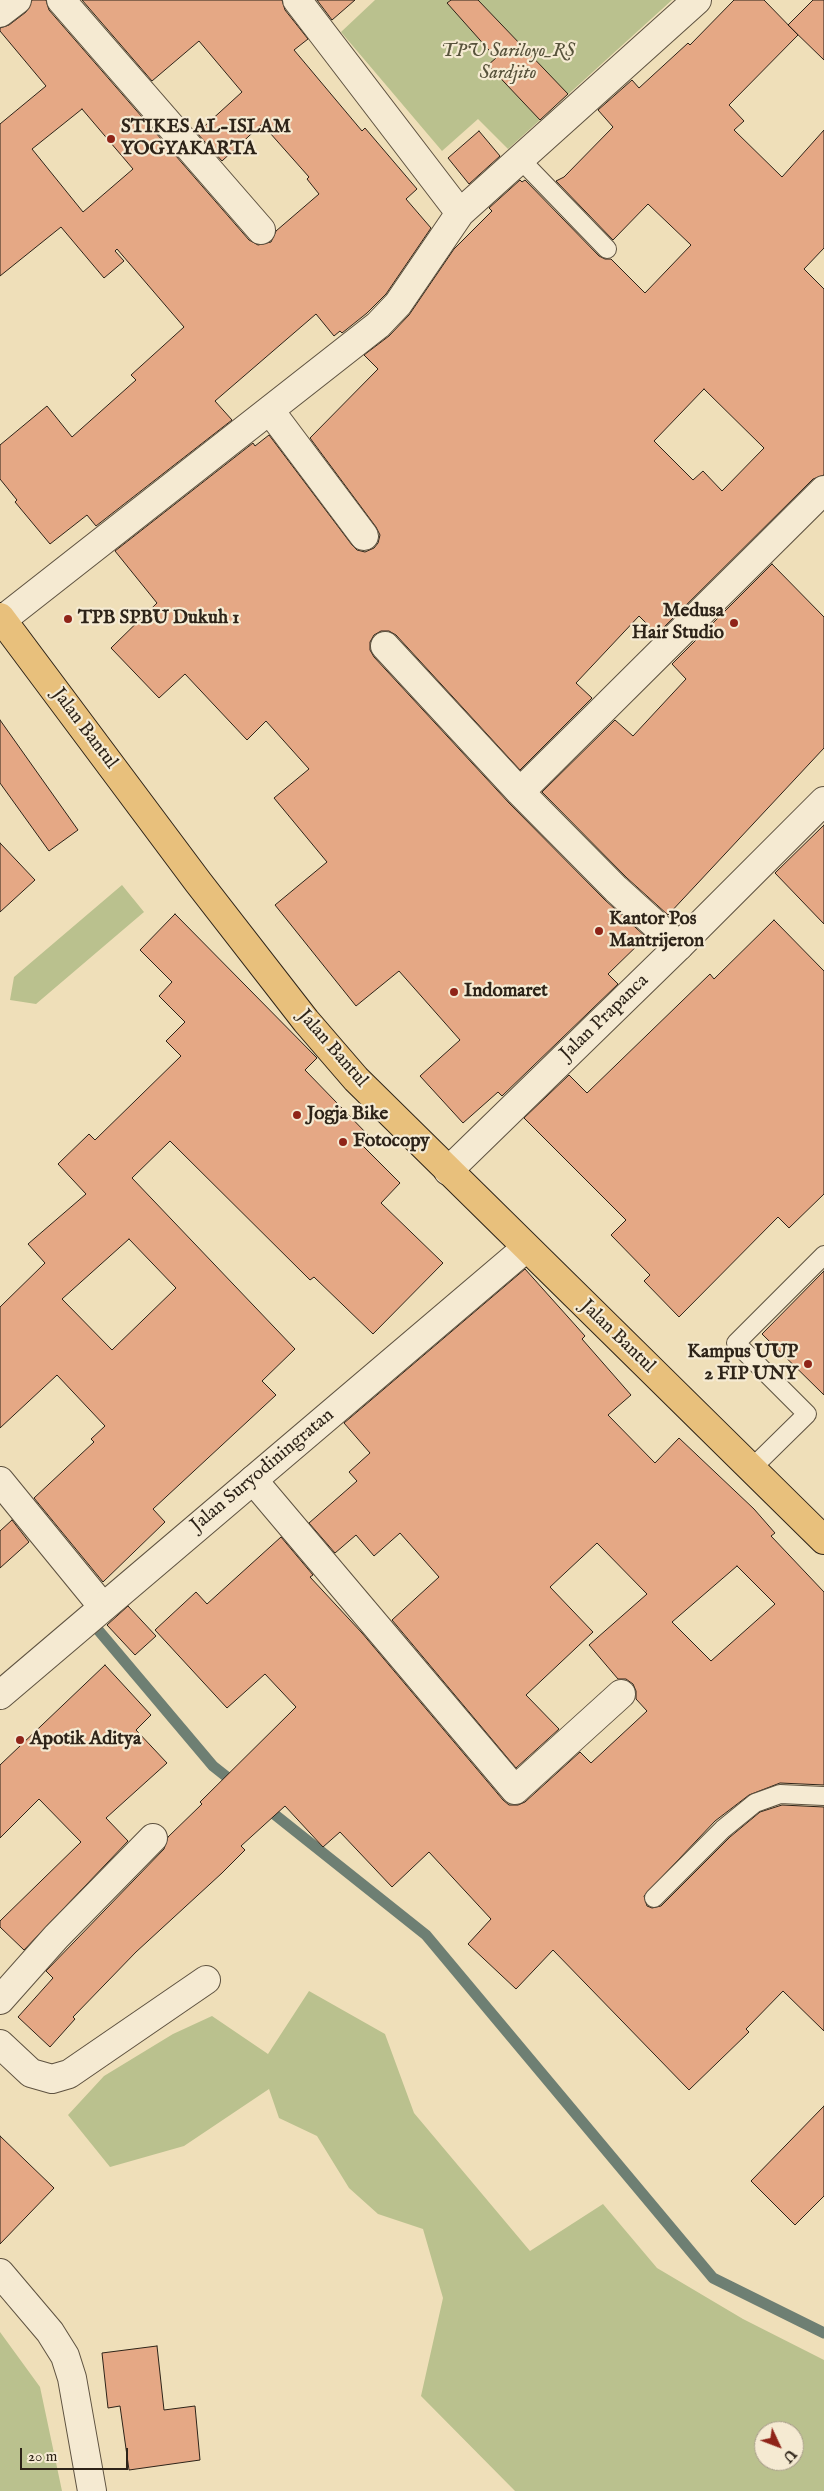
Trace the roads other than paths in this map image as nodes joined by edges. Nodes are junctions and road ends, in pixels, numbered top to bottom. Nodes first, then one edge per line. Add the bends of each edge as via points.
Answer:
1 (18, 0) edge
2 (61, 0) edge
3 (297, 0) edge
4 (697, 0) edge
5 (0, 13) edge
6 (520, 159) junction
7 (460, 213) junction
8 (261, 230) dead end
9 (607, 249) dead end
10 (271, 412) junction
11 (824, 490) edge
12 (364, 536) dead end
13 (1, 618) edge
14 (386, 646) dead end
15 (520, 792) junction
16 (824, 801) edge
17 (679, 946) junction
18 (448, 1171) junction
19 (526, 1248) junction
20 (824, 1255) edge
21 (751, 1469) junction
22 (252, 1480) junction
23 (0, 1481) edge
24 (824, 1540) edge
25 (103, 1607) junction
26 (2, 1689) edge
27 (621, 1694) dead end
28 (824, 1796) edge
29 (153, 1838) dead end
30 (654, 1898) dead end
31 (206, 1980) dead end
32 (0, 2000) edge
33 (0, 2044) edge
34 (0, 2272) edge
35 (92, 2491) edge

1 - 5 street
2 - 8 street
3 - 7 street
4 - 6 street
6 - 7 street
6 - 9 lane
7 - 10 street via 388,316
10 - 12 street
10 - 13 street
11 - 15 street
13 - 18 main road, Jalan Bantul via 306,1021 356,1078
14 - 15 street
15 - 17 street via 616,889
16 - 17 street, Jalan Prapanca
17 - 18 street, Jalan Prapanca
18 - 19 main road, Jalan Bantul
19 - 21 main road, Jalan Bantul
19 - 22 street, Jalan Suryodiningratan
20 - 21 lane via 736,1343 808,1414
21 - 24 main road, Jalan Bantul
22 - 25 street, Jalan Suryodiningratan
22 - 27 street via 515,1790
23 - 25 street
25 - 26 street, Jalan Suryodiningratan
28 - 30 lane via 780,1794 755,1803 723,1829
29 - 32 street via 56,1937
31 - 33 street via 69,2074 52,2079 31,2073
34 - 35 street via 50,2332 65,2356 72,2378

